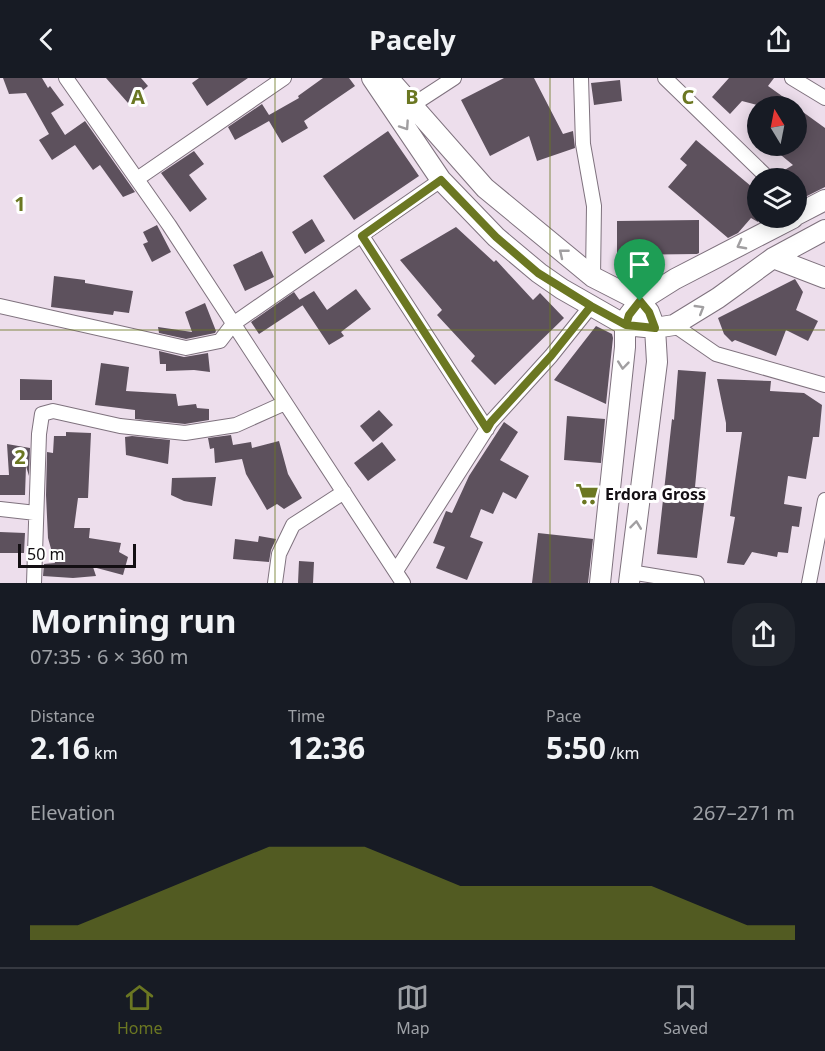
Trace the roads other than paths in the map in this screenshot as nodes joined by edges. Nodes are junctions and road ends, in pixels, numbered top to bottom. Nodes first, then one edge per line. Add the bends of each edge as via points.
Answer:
1 (66, 78) edge
2 (284, 78) edge
3 (372, 78) edge
4 (388, 78) edge
5 (454, 78) edge
6 (581, 78) edge
7 (666, 78) edge
8 (792, 78) edge
9 (825, 98) edge
10 (411, 106) junction
11 (758, 168) edge
12 (137, 179) junction
13 (441, 180) junction
14 (825, 200) edge
15 (807, 208) edge
16 (769, 228) edge
17 (825, 230) edge
18 (362, 236) junction
19 (773, 258) junction
20 (593, 277) junction
21 (825, 278) edge
22 (640, 301) junction
23 (0, 306) edge
24 (591, 306) junction
25 (233, 324) junction
26 (626, 325) junction
27 (664, 326) junction
28 (825, 385) edge
29 (285, 403) junction
30 (487, 429) junction
31 (344, 492) junction
32 (825, 500) edge
33 (0, 509) edge
34 (36, 513) junction
35 (400, 577) edge
36 (629, 577) edge
37 (810, 579) edge
38 (825, 579) edge
39 (34, 583) edge
40 (275, 583) edge
41 (600, 583) edge
42 (697, 583) edge

1 - 12 street
2 - 12 street
3 -> 13 main road
4 - 10 main road
5 - 10 street
6 - 20 street via 583,144 594,206
7 - 11 street
8 - 9 street
20 -> 10 main road via 485,188
12 - 25 street
13 - 18 street
13 - 24 main road via 520,259
14 - 15 main road
16 -> 22 main road
17 - 19 main road
18 - 25 street
18 - 30 street
19 - 21 main road
27 -> 19 main road via 718,298
20 - 22 main road
22 - 26 main road
22 - 27 main road
23 - 25 street via 186,348 220,341
24 - 26 main road
24 - 30 street
25 - 29 street
26 - 27 main road
26 -> 41 main road
27 - 28 street via 716,354
36 -> 27 main road
29 - 31 street
29 - 34 street via 236,425 185,433 120,426 53,411 42,414
30 - 35 street
31 - 35 street
31 - 40 street via 293,525 279,554
32 - 37 street
33 - 34 street
34 - 39 street
36 - 42 street
37 - 38 street

